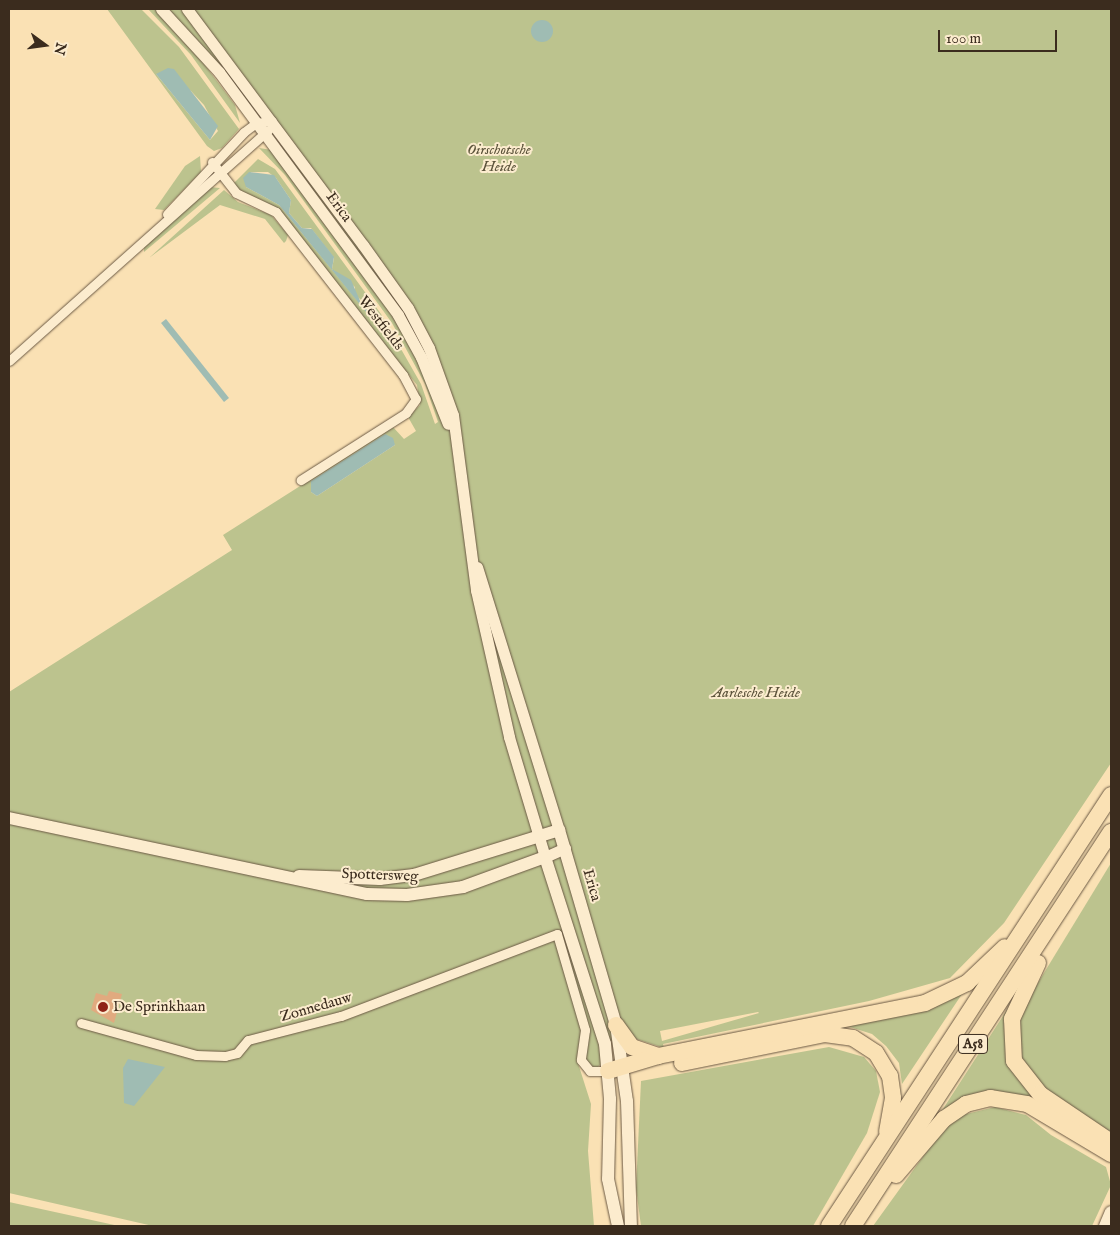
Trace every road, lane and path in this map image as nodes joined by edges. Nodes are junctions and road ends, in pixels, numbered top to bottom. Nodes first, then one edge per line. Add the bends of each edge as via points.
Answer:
1 (161, 9) edge
2 (187, 9) edge
3 (272, 121) junction
4 (256, 123) junction
5 (266, 134) junction
6 (212, 162) junction
7 (218, 174) junction
8 (164, 218) junction
9 (9, 361) edge
10 (455, 447) junction
11 (301, 480) dead end
12 (474, 562) junction
13 (1111, 795) edge
14 (9, 818) edge
15 (559, 830) junction
16 (1111, 832) edge
17 (540, 838) junction
18 (565, 848) junction
19 (545, 857) junction
20 (278, 875) junction
21 (1082, 878) junction
22 (1023, 930) junction
23 (81, 1023) dead end
24 (616, 1025) junction
25 (658, 1056) junction
26 (618, 1069) junction
27 (885, 1140) junction
28 (1111, 1152) edge
29 (864, 1210) junction
30 (1111, 1212) edge
31 (618, 1226) edge
32 (631, 1226) edge
33 (829, 1226) edge
34 (853, 1226) edge
35 (1105, 1226) edge

1 - 4 street, Erica via 194,41
2 - 3 street, Erica
3 - 4 street
3 - 5 street
3 - 10 street, Erica via 413,316 446,391
4 - 5 street, Erica
4 - 6 street
5 - 7 street
5 - 10 street, Erica via 413,339
6 - 7 street, Westfields
6 - 8 street
7 - 8 street
7 - 11 street, Westfields via 236,193 276,212 403,375 416,399 406,413
8 - 9 street
10 - 12 street, Erica
12 - 15 street, Erica
12 - 17 street, Erica via 489,662
13 - 22 highway, A58
14 - 20 main road, Spottersweg
15 - 17 main road, Spottersweg
15 - 18 main road, Erica
16 - 21 highway, A58
17 - 19 street, Erica
17 - 20 main road, Spottersweg via 414,875 338,879
18 - 19 street, Spottersweg
18 - 24 main road, Erica
19 - 20 main road, Spottersweg via 463,887 407,895 342,892
19 - 26 main road, Erica
21 - 28 highway, A58 via 1020,993 1012,1019 1011,1046 1020,1072 1040,1094
21 - 29 highway, A58
22 - 25 highway, A58 via 966,982 925,1003
22 - 27 highway, A58
23 - 26 street, Zonnedauw via 196,1055 237,1054 248,1040 341,1016 556,934 585,1030 581,1060 590,1071
24 - 25 highway via 632,1047
24 - 26 main road, Erica
25 - 26 highway, A58
26 - 27 highway, A58 via 825,1034 844,1036 870,1048 890,1076 893,1098
26 - 31 main road, Erica via 608,1179
26 - 32 main road, Erica
27 - 33 highway, A58
28 - 29 highway, A58 via 1021,1101 983,1099 944,1120
29 - 34 highway, A58
30 - 35 main road

